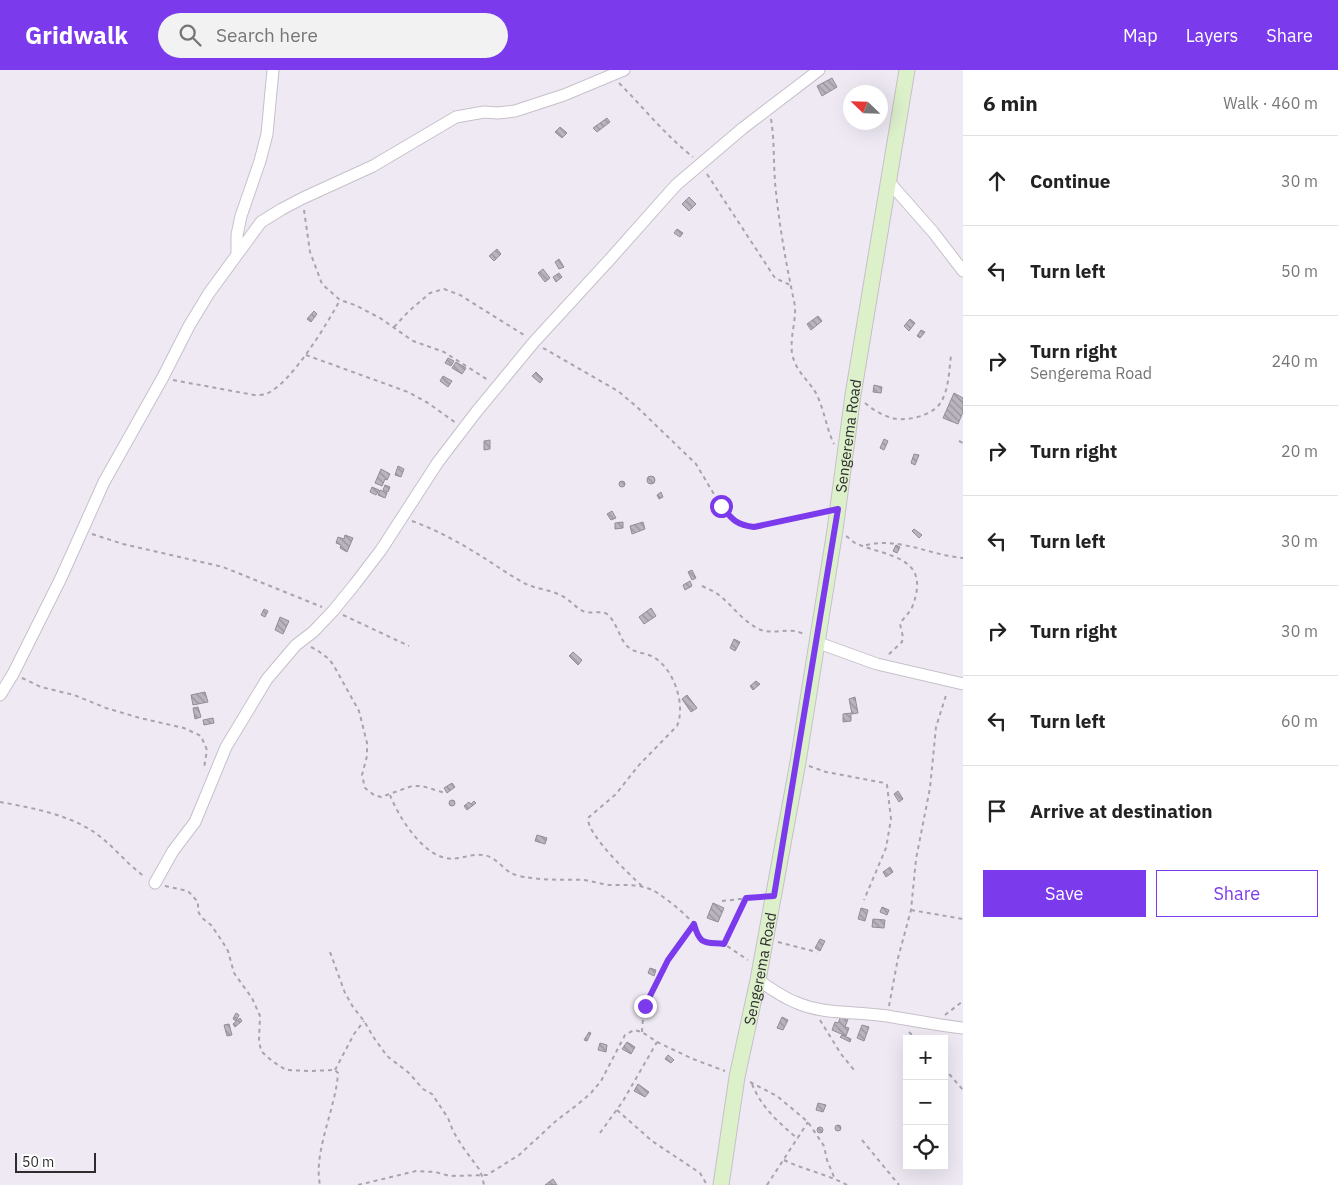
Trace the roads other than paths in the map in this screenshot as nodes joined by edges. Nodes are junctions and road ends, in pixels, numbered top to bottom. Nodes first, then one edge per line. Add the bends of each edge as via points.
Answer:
1 (273, 70) edge
2 (624, 70) edge
3 (819, 70) edge
4 (907, 70) edge
5 (889, 182) junction
6 (237, 254) junction
7 (963, 271) edge
8 (816, 642) junction
9 (963, 684) edge
10 (0, 695) edge
11 (155, 883) road end
12 (759, 974) junction
13 (963, 1028) edge
14 (721, 1185) edge

1 - 6 street via 267,134 241,216
2 - 6 street via 516,111 456,117 373,166 303,198 261,222
3 - 11 street via 676,185 497,386 438,462 381,550 333,611 296,645 267,679 226,747 195,822 173,850
4 - 5 main road, Sengerema Road
5 - 7 street
5 - 8 main road, Sengerema Road
6 - 10 street via 189,326 104,482 83,531
8 - 9 street via 877,664
8 - 12 main road, Sengerema Road via 798,762
12 - 13 street via 796,1003
12 - 14 main road, Sengerema Road via 744,1080

